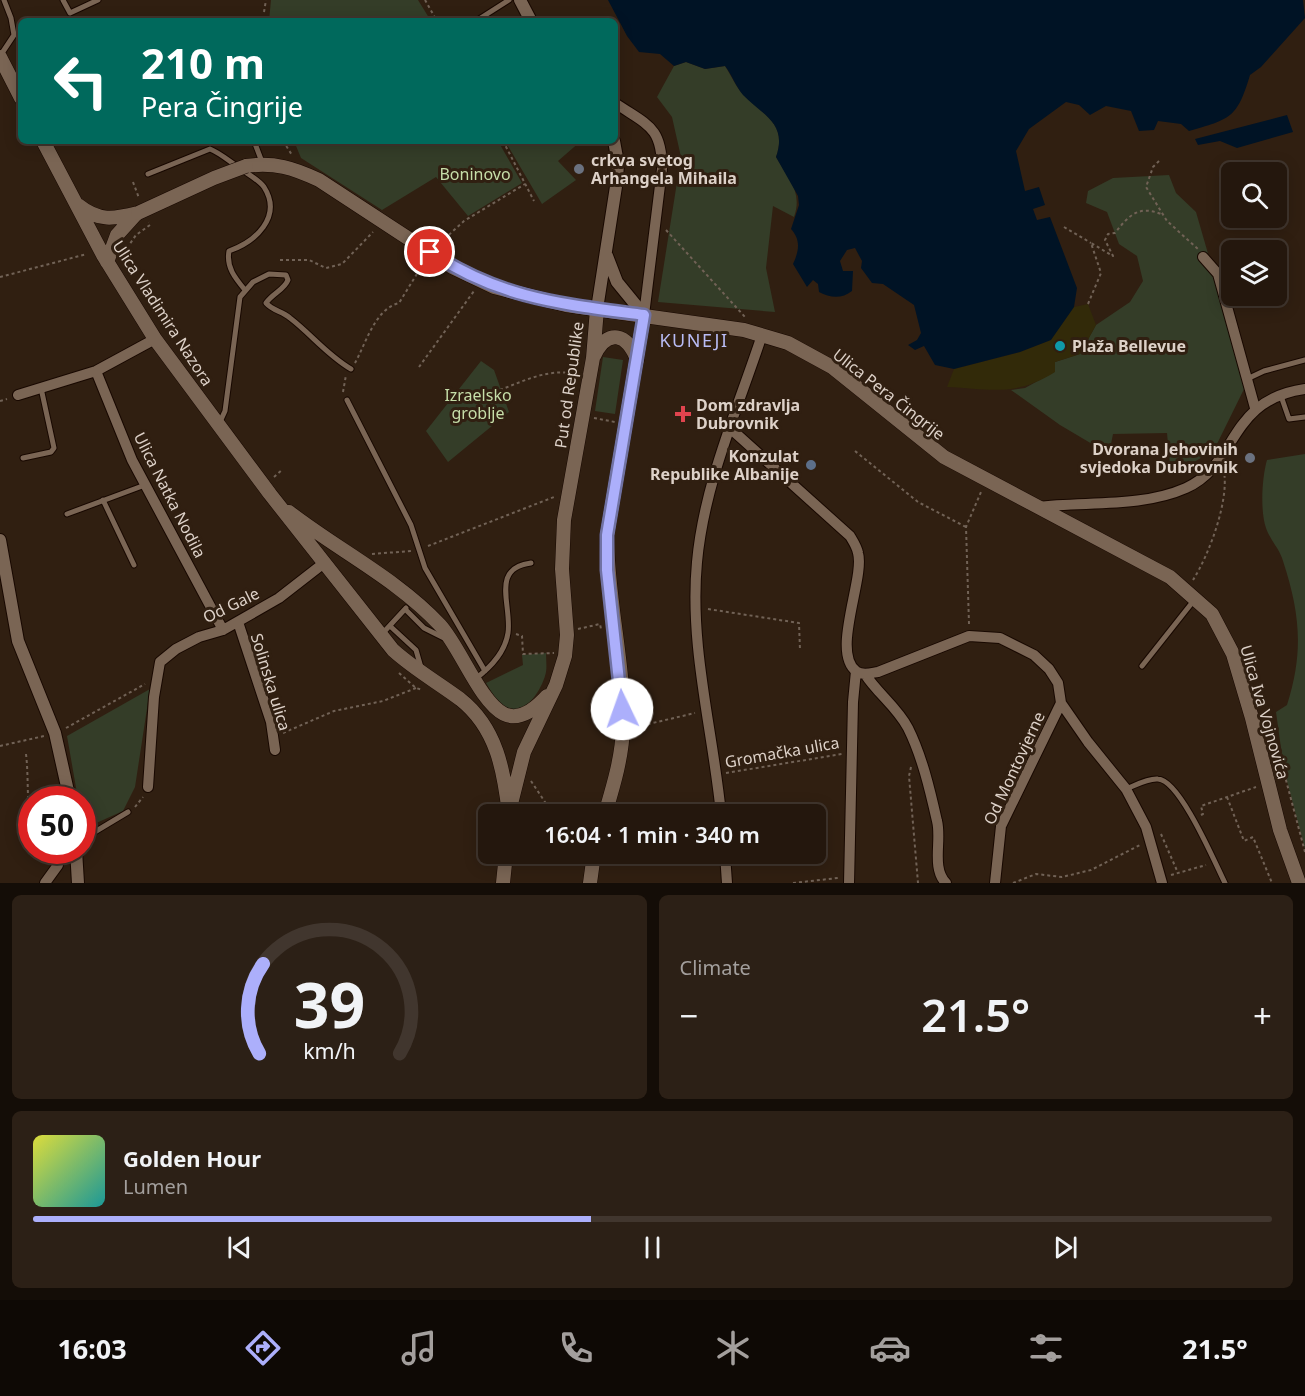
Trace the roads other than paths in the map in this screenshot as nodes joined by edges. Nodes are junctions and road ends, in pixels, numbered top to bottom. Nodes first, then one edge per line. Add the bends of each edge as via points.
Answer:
1 (4, 0) edge
2 (63, 0) edge
3 (98, 0) edge
4 (509, 0) edge
5 (521, 0) edge
6 (481, 18) edge
7 (530, 18) edge
8 (536, 18) edge
9 (0, 56) edge
10 (18, 92) edge
11 (618, 105) edge
12 (45, 144) edge
13 (255, 144) edge
14 (615, 144) edge
15 (262, 164) junction
16 (148, 174) dead end
17 (74, 202) junction
18 (138, 213) junction
19 (606, 251) junction
20 (1203, 257) road end
21 (107, 262) junction
22 (245, 290) junction
23 (597, 309) junction
24 (644, 315) junction
25 (762, 335) junction
26 (155, 339) junction
27 (593, 358) junction
28 (1305, 360) edge
29 (638, 361) junction
30 (351, 369) road end
31 (96, 371) junction
32 (1247, 380) junction
33 (41, 388) junction
34 (1305, 389) edge
35 (18, 395) dead end
36 (1281, 396) junction
37 (347, 400) road end
38 (1255, 408) junction
39 (1305, 417) edge
40 (218, 426) junction
41 (731, 429) junction
42 (23, 458) dead end
43 (146, 485) junction
44 (270, 494) junction
45 (103, 500) junction
46 (1035, 507) junction
47 (67, 514) dead end
48 (0, 540) edge
49 (339, 547) junction
50 (324, 563) junction
51 (531, 563) dead end
52 (134, 565) dead end
53 (1191, 594) junction
54 (409, 605) junction
55 (238, 622) junction
56 (223, 630) junction
57 (385, 631) junction
58 (1142, 666) dead end
59 (860, 672) junction
60 (480, 675) junction
61 (556, 685) junction
62 (448, 691) junction
63 (1061, 703) junction
64 (275, 750) dead end
65 (67, 786) edge
66 (148, 787) road end
67 (1126, 789) junction
68 (508, 804) edge
69 (511, 804) edge
70 (608, 804) edge
71 (721, 804) edge
72 (128, 812) road end
73 (96, 831) edge
74 (58, 864) edge
75 (77, 864) edge
76 (505, 864) edge
77 (593, 864) edge
78 (726, 864) edge
79 (849, 880) edge
80 (45, 883) edge
81 (78, 883) edge
82 (503, 883) edge
83 (590, 883) edge
84 (728, 883) edge
85 (946, 883) edge
86 (995, 883) edge
87 (1162, 883) edge
88 (1225, 883) edge
89 (1299, 883) edge

1 - 9 lane via 14,35
2 - 3 lane via 70,14
4 - 6 lane
5 - 7 street
5 - 8 street
9 - 10 main road
11 - 24 street via 653,130 662,146
12 - 17 main road, Ulica Vladimira Nazora
13 - 15 lane
14 - 19 street, Put od Republike via 617,180
15 - 18 main road, Ulica Pera Čingrije, bridge via 214,177
15 - 23 main road, Ulica Pera Čingrije via 296,169 319,180 481,282 535,299
16 - 22 lane via 210,149 260,183 269,199 262,232 229,251 230,270
17 - 18 main road via 103,219
17 - 21 main road, Ulica Vladimira Nazora
18 - 21 main road via 117,235
19 - 23 street, Put od Republike
19 - 24 street via 617,282
20 - 32 street via 1218,274
21 - 26 main road, Ulica Vladimira Nazora
22 - 30 lane via 269,274 286,275 285,286 266,303
22 - 40 lane via 240,297 225,411
23 - 24 main road, Ulica Pera Čingrije
23 - 27 main road, Put od Republike
24 - 25 main road, Ulica Pera Čingrije
24 - 29 main road
25 - 41 street
25 - 46 main road, Ulica Pera Čingrije via 813,356 926,445
26 - 31 street
26 - 40 main road, Ulica Vladimira Nazora
27 - 29 main road via 601,343 618,338 633,348
27 - 61 main road, Put od Republike via 568,492 562,569 567,635
28 - 32 lane
29 - 70 main road via 607,535 622,730
31 - 33 street
31 - 43 street, Ulica Natka Nodila
32 - 38 street
33 - 35 street
33 - 42 lane via 54,448
34 - 36 street
36 - 38 street
36 - 39 lane via 1289,419
37 - 60 lane, Ulica Vladimira Nazora via 411,525 425,568
38 - 46 street via 1202,478 1187,487 1154,498
40 - 44 main road, Ulica Vladimira Nazora
41 - 59 street via 850,536 859,554 848,651 850,662
41 - 71 street via 710,494 697,561 696,607 705,709
43 - 45 lane
43 - 56 street, Ulica Natka Nodila
44 - 49 main road, Ulica Vladimira Nazora
44 - 50 main road, Ulica Vladimira Nazora
45 - 47 lane
45 - 52 lane
46 - 53 main road, Ulica Iva Vojnovića via 1170,577
48 - 65 street via 23,658 55,733
49 - 50 main road
49 - 54 main road, Ulica Vladimira Nazora
50 - 55 street, Od Gale via 279,598
50 - 57 main road, Ulica Vladimira Nazora
51 - 60 lane via 517,566 508,574 508,632 502,650
53 - 58 lane
53 - 89 main road, Ulica Iva Vojnovića via 1212,614 1233,654 1280,830
54 - 57 lane
54 - 60 main road, Ulica Vladimira Nazora via 452,641
55 - 56 street, Od Gale
55 - 64 street, Solinska ulica
56 - 66 street, Od Gale via 199,637 160,662
57 - 62 main road, Ulica Vladimira Nazora via 408,664
59 - 63 street via 878,672 969,636 999,638 1034,655 1049,669 1058,682
59 - 79 street via 851,752
59 - 85 street via 908,727 938,823 939,865
60 - 61 main road, Ulica Vladimira Nazora via 496,708 510,716 527,713
60 - 62 main road
61 - 69 main road, Put od Republike via 518,768
62 - 68 main road, Ulica Vladimira Nazora via 473,711 495,744
63 - 67 street
63 - 86 street, Od Montovjerne via 1001,826
67 - 87 street via 1150,840
67 - 88 lane via 1149,780 1167,782 1193,819
72 - 73 lane
74 - 80 street
75 - 81 street
76 - 82 main road
77 - 83 main road
78 - 84 street

